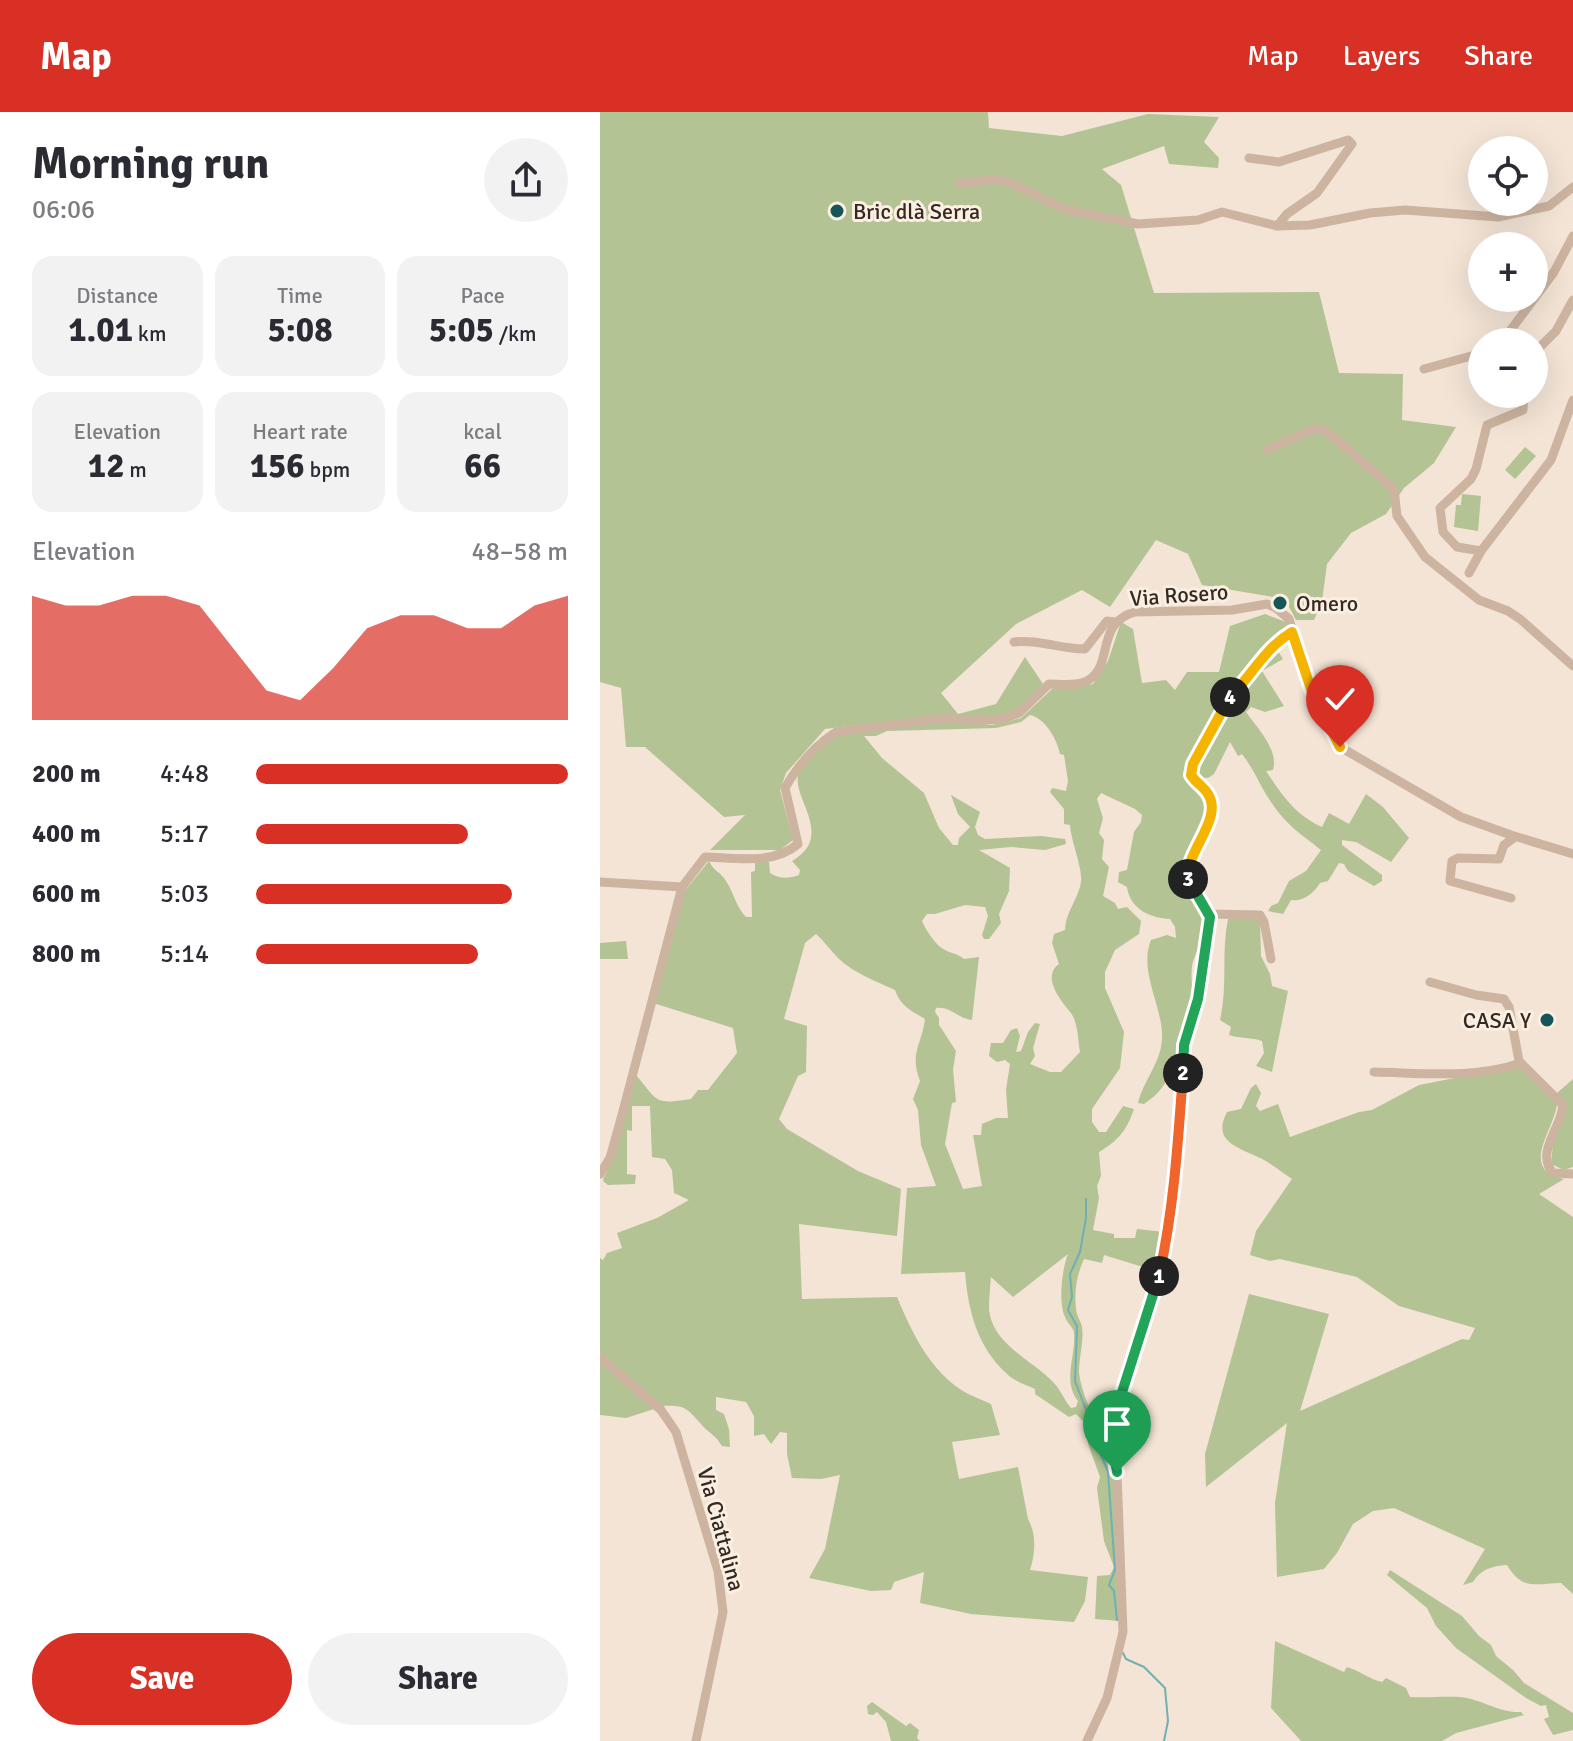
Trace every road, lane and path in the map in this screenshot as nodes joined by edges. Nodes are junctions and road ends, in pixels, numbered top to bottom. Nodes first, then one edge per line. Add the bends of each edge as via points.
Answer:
1 (1249, 158) dead end
2 (959, 184) dead end
3 (1573, 187) edge
4 (1277, 226) junction
5 (1573, 236) edge
6 (1573, 300) edge
7 (1512, 328) edge
8 (1548, 339) edge
9 (1468, 357) edge
10 (1424, 369) dead end
11 (1573, 400) edge
12 (1523, 408) edge
13 (1267, 450) dead end
14 (1481, 551) junction
15 (1464, 580) junction
16 (1115, 622) junction
17 (1292, 632) junction
18 (1014, 642) dead end
19 (1573, 666) edge
20 (1515, 837) junction
21 (1573, 854) edge
22 (600, 882) edge
23 (682, 887) junction
24 (1511, 898) dead end
25 (1209, 914) junction
26 (1271, 959) dead end
27 (1430, 982) dead end
28 (1521, 1063) junction
29 (1374, 1072) dead end
30 (600, 1174) edge
31 (1573, 1174) edge
32 (600, 1357) edge
33 (696, 1741) edge
34 (1087, 1741) edge

1 - 4 street via 1279,162 1348,140 1352,144 1317,193
2 - 4 street via 1009,182 1064,209 1138,224 1198,220 1222,212
3 - 4 street via 1549,206 1498,217 1405,210
5 - 7 street
6 - 8 street
9 - 10 street
11 - 14 street via 1551,460
12 - 14 street via 1487,425 1471,479 1440,508 1443,532 1457,547
13 - 15 street via 1313,429 1330,434 1394,489 1397,516 1414,544
14 - 15 street
15 - 19 street via 1479,600 1520,619
16 - 17 street, Via Rosero via 1135,612 1267,604 1289,619
16 - 18 street via 1107,621 1085,649
16 - 23 street, Via Rosero via 1098,670 1087,681 1049,684 1019,713 1002,719 946,718 836,732 798,765 785,788 798,844 786,854 769,857 705,857
17 - 20 street, Via Rosero via 1311,689 1340,747 1461,817
17 - 25 street via 1265,652 1229,698 1193,764 1191,775 1208,793 1212,814 1187,875
20 - 21 street, Via Rosero
20 - 24 street via 1504,845 1499,859 1458,858 1449,872 1450,881
22 - 23 street
23 - 30 street via 618,1130
25 - 26 street via 1260,915
25 - 34 street via 1198,999 1184,1045 1171,1219 1154,1298 1110,1430 1117,1472 1123,1632 1107,1698
27 - 28 street via 1504,999
28 - 29 street via 1462,1075
28 - 31 street via 1563,1105 1545,1153 1546,1165 1553,1173
32 - 33 street, Via Ciattalina via 661,1410 676,1432 718,1571 723,1612

